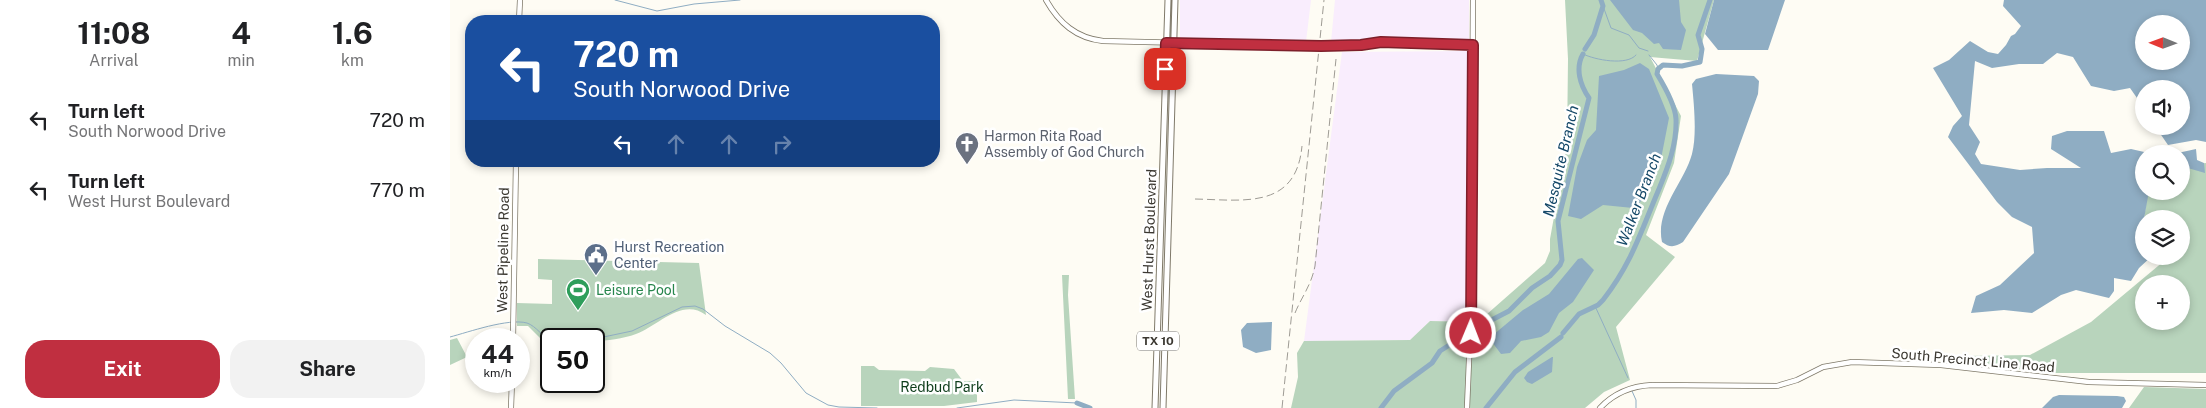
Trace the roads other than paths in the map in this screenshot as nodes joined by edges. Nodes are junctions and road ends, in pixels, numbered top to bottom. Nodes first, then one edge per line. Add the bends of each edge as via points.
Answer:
1 (520, 0) edge
2 (1046, 0) edge
3 (1168, 0) edge
4 (1175, 0) edge
5 (1473, 0) edge
6 (519, 15) edge
7 (1166, 43) junction
8 (1174, 43) junction
9 (1473, 45) junction
10 (516, 167) edge
11 (514, 328) edge
12 (2206, 385) edge
13 (512, 393) edge
14 (511, 408) edge
15 (1156, 408) edge
16 (1163, 408) edge
17 (1467, 408) edge
18 (1600, 408) edge

1 - 6 main road
2 - 7 main road via 1067,27 1089,38
3 - 7 main road, TX 10
4 - 8 main road, TX 10
5 - 9 main road
7 - 8 main road
7 - 15 main road, West Hurst Boulevard / TX 10
8 - 9 main road
8 - 16 main road, West Hurst Boulevard / TX 10
9 - 17 main road via 1471,319
10 - 11 main road, West Pipeline Road
12 - 18 main road, South Precinct Line Road via 2089,382 1941,365 1852,362 1823,367 1777,386 1635,386 1618,393
13 - 14 main road

